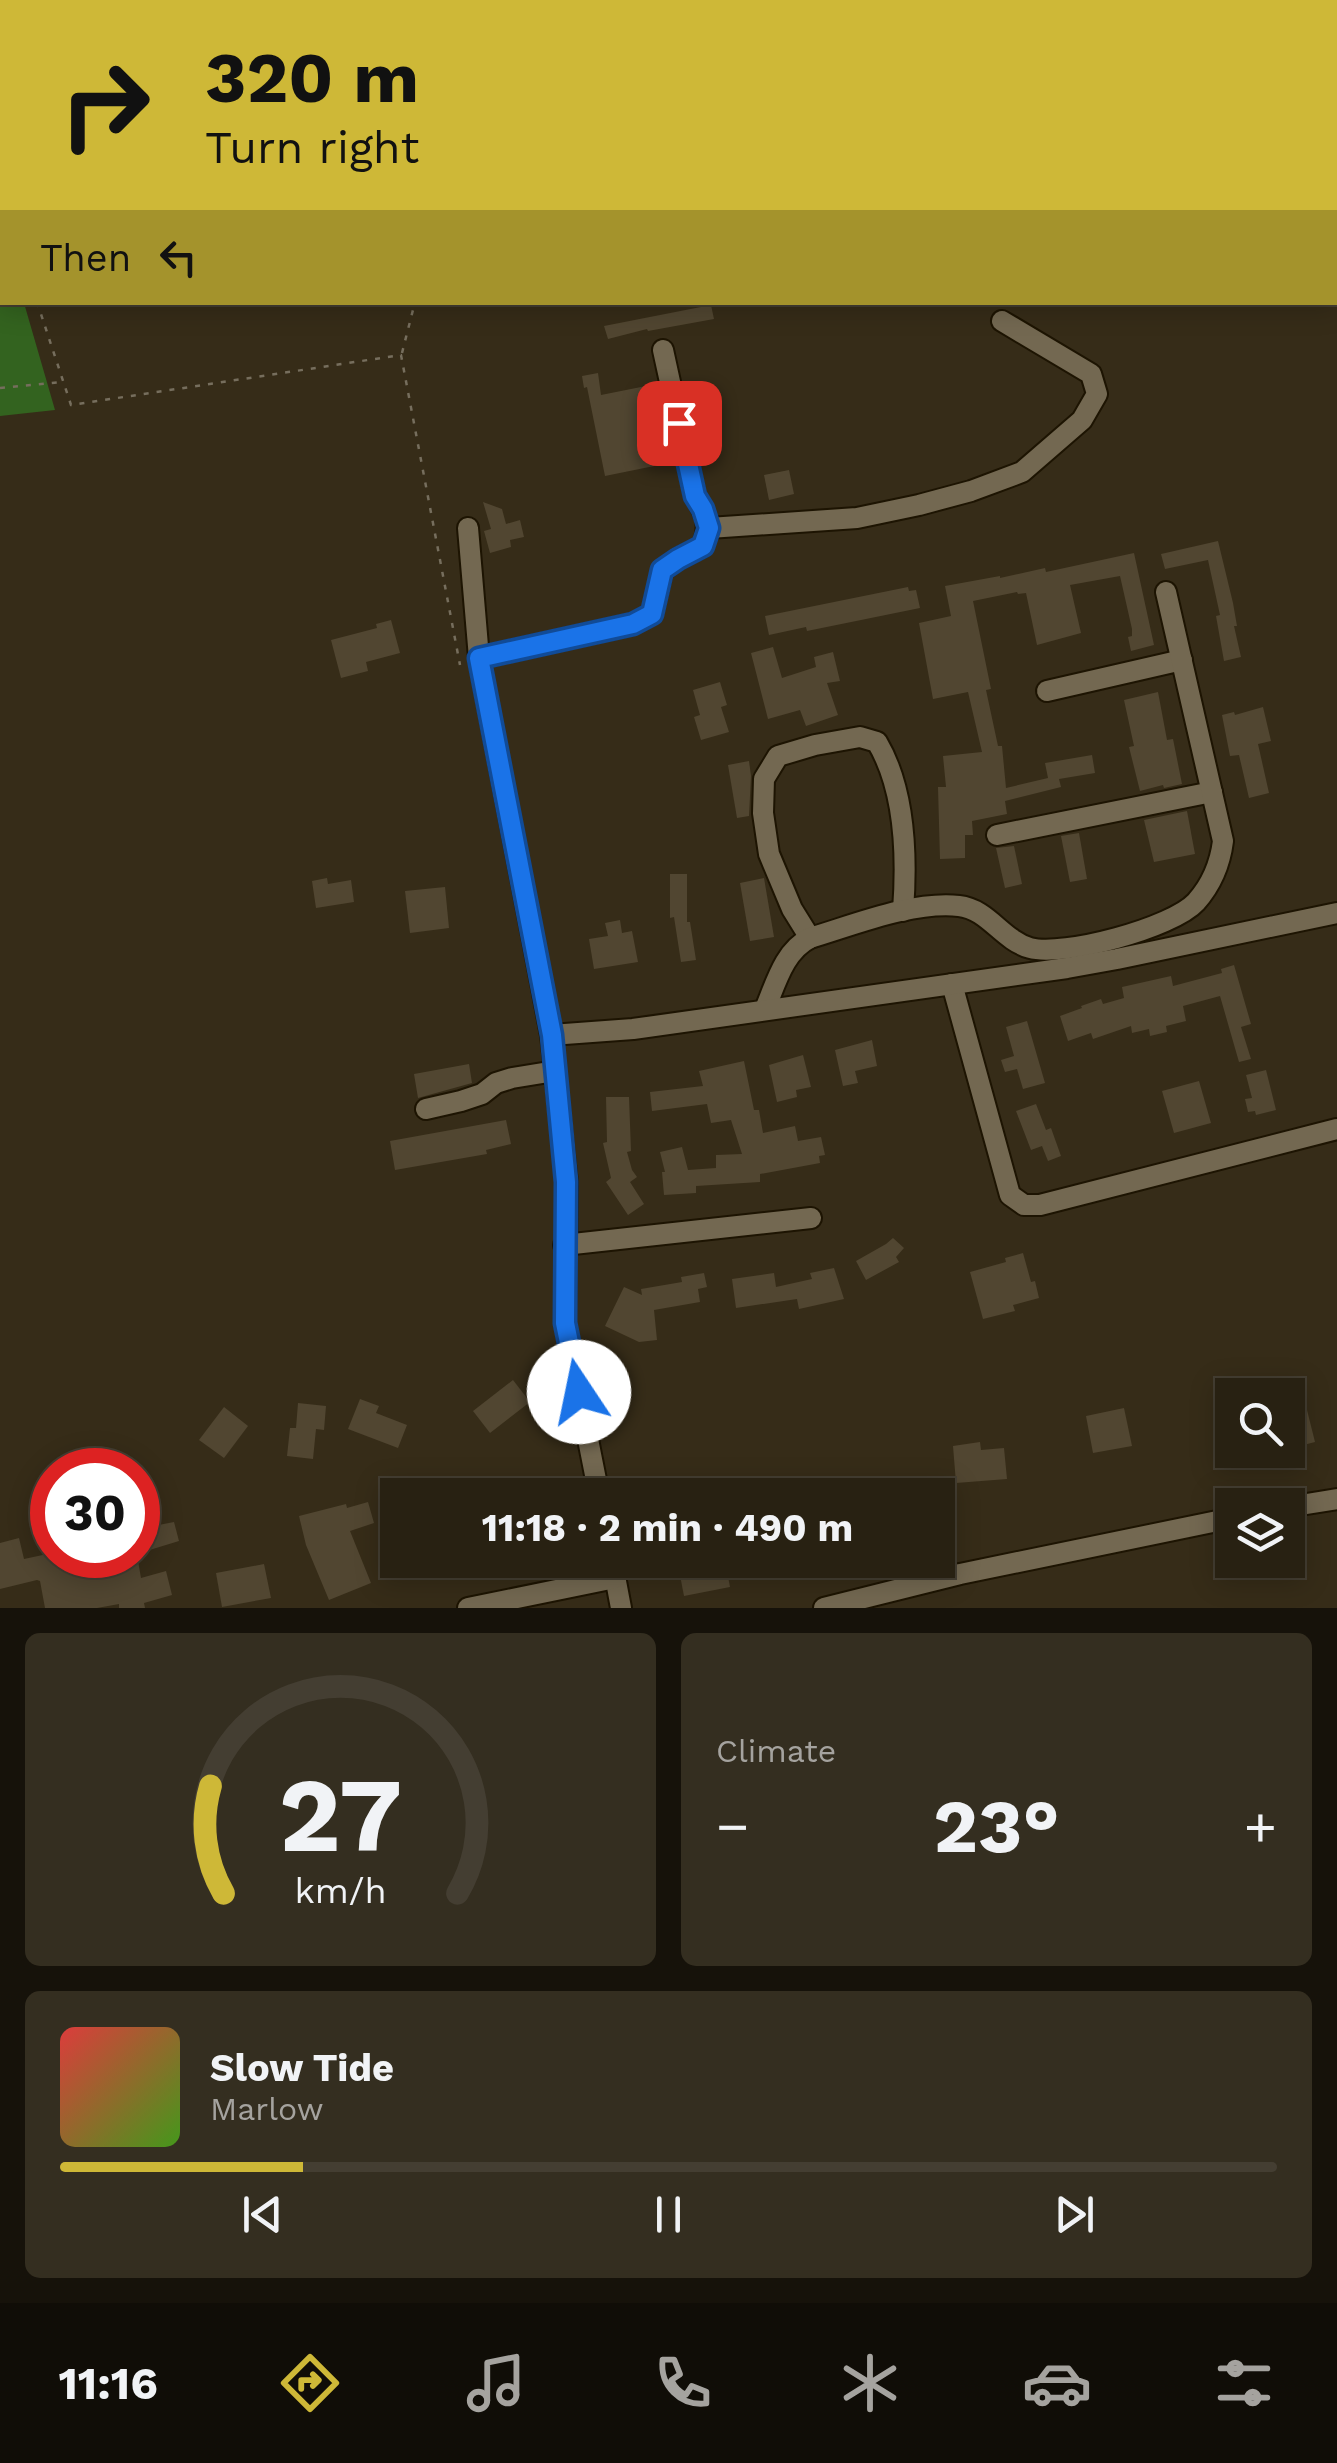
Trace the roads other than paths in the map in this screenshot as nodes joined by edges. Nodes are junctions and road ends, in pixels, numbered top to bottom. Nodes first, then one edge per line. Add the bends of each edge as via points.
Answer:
1 (1002, 321) dead end
2 (663, 350) dead end
3 (468, 528) dead end
4 (709, 528) junction
5 (1166, 592) dead end
6 (479, 658) junction
7 (1182, 660) junction
8 (1046, 690) dead end
9 (1212, 792) junction
10 (996, 835) dead end
11 (903, 911) junction
12 (1337, 913) edge
13 (810, 938) junction
14 (952, 984) junction
15 (765, 1009) junction
16 (552, 1035) junction
17 (555, 1071) junction
18 (426, 1109) dead end
19 (1337, 1130) edge
20 (810, 1218) dead end
21 (564, 1245) junction
22 (596, 1478) edge
23 (1337, 1499) edge
24 (1305, 1504) edge
25 (1215, 1522) edge
26 (580, 1578) edge
27 (615, 1578) edge
28 (468, 1608) edge
29 (621, 1608) edge
30 (824, 1608) edge

1 - 4 street via 1091,374 1097,394 1082,420 1022,472 857,518
2 - 4 street via 695,496
3 - 6 street
4 - 6 street via 703,546 662,570 652,614 633,624
5 - 7 street
6 - 16 street
7 - 8 street
7 - 9 street
9 - 10 street
9 - 11 street via 1223,841 1219,867 1194,905 1161,924 1050,950 1010,939 977,910
11 - 13 street
11 - 13 street via 902,828 888,760 877,742 860,737 815,745 778,756 764,780 763,813 769,854
12 - 14 street via 1117,959
13 - 15 street via 788,956
14 - 15 street
14 - 19 street via 1010,1195 1024,1205
15 - 16 street
16 - 17 street
17 - 18 street via 512,1078
17 - 21 street via 566,1182
20 - 21 street
21 - 22 street via 565,1323
23 - 24 street
25 - 30 street
26 - 28 street
27 - 29 street

